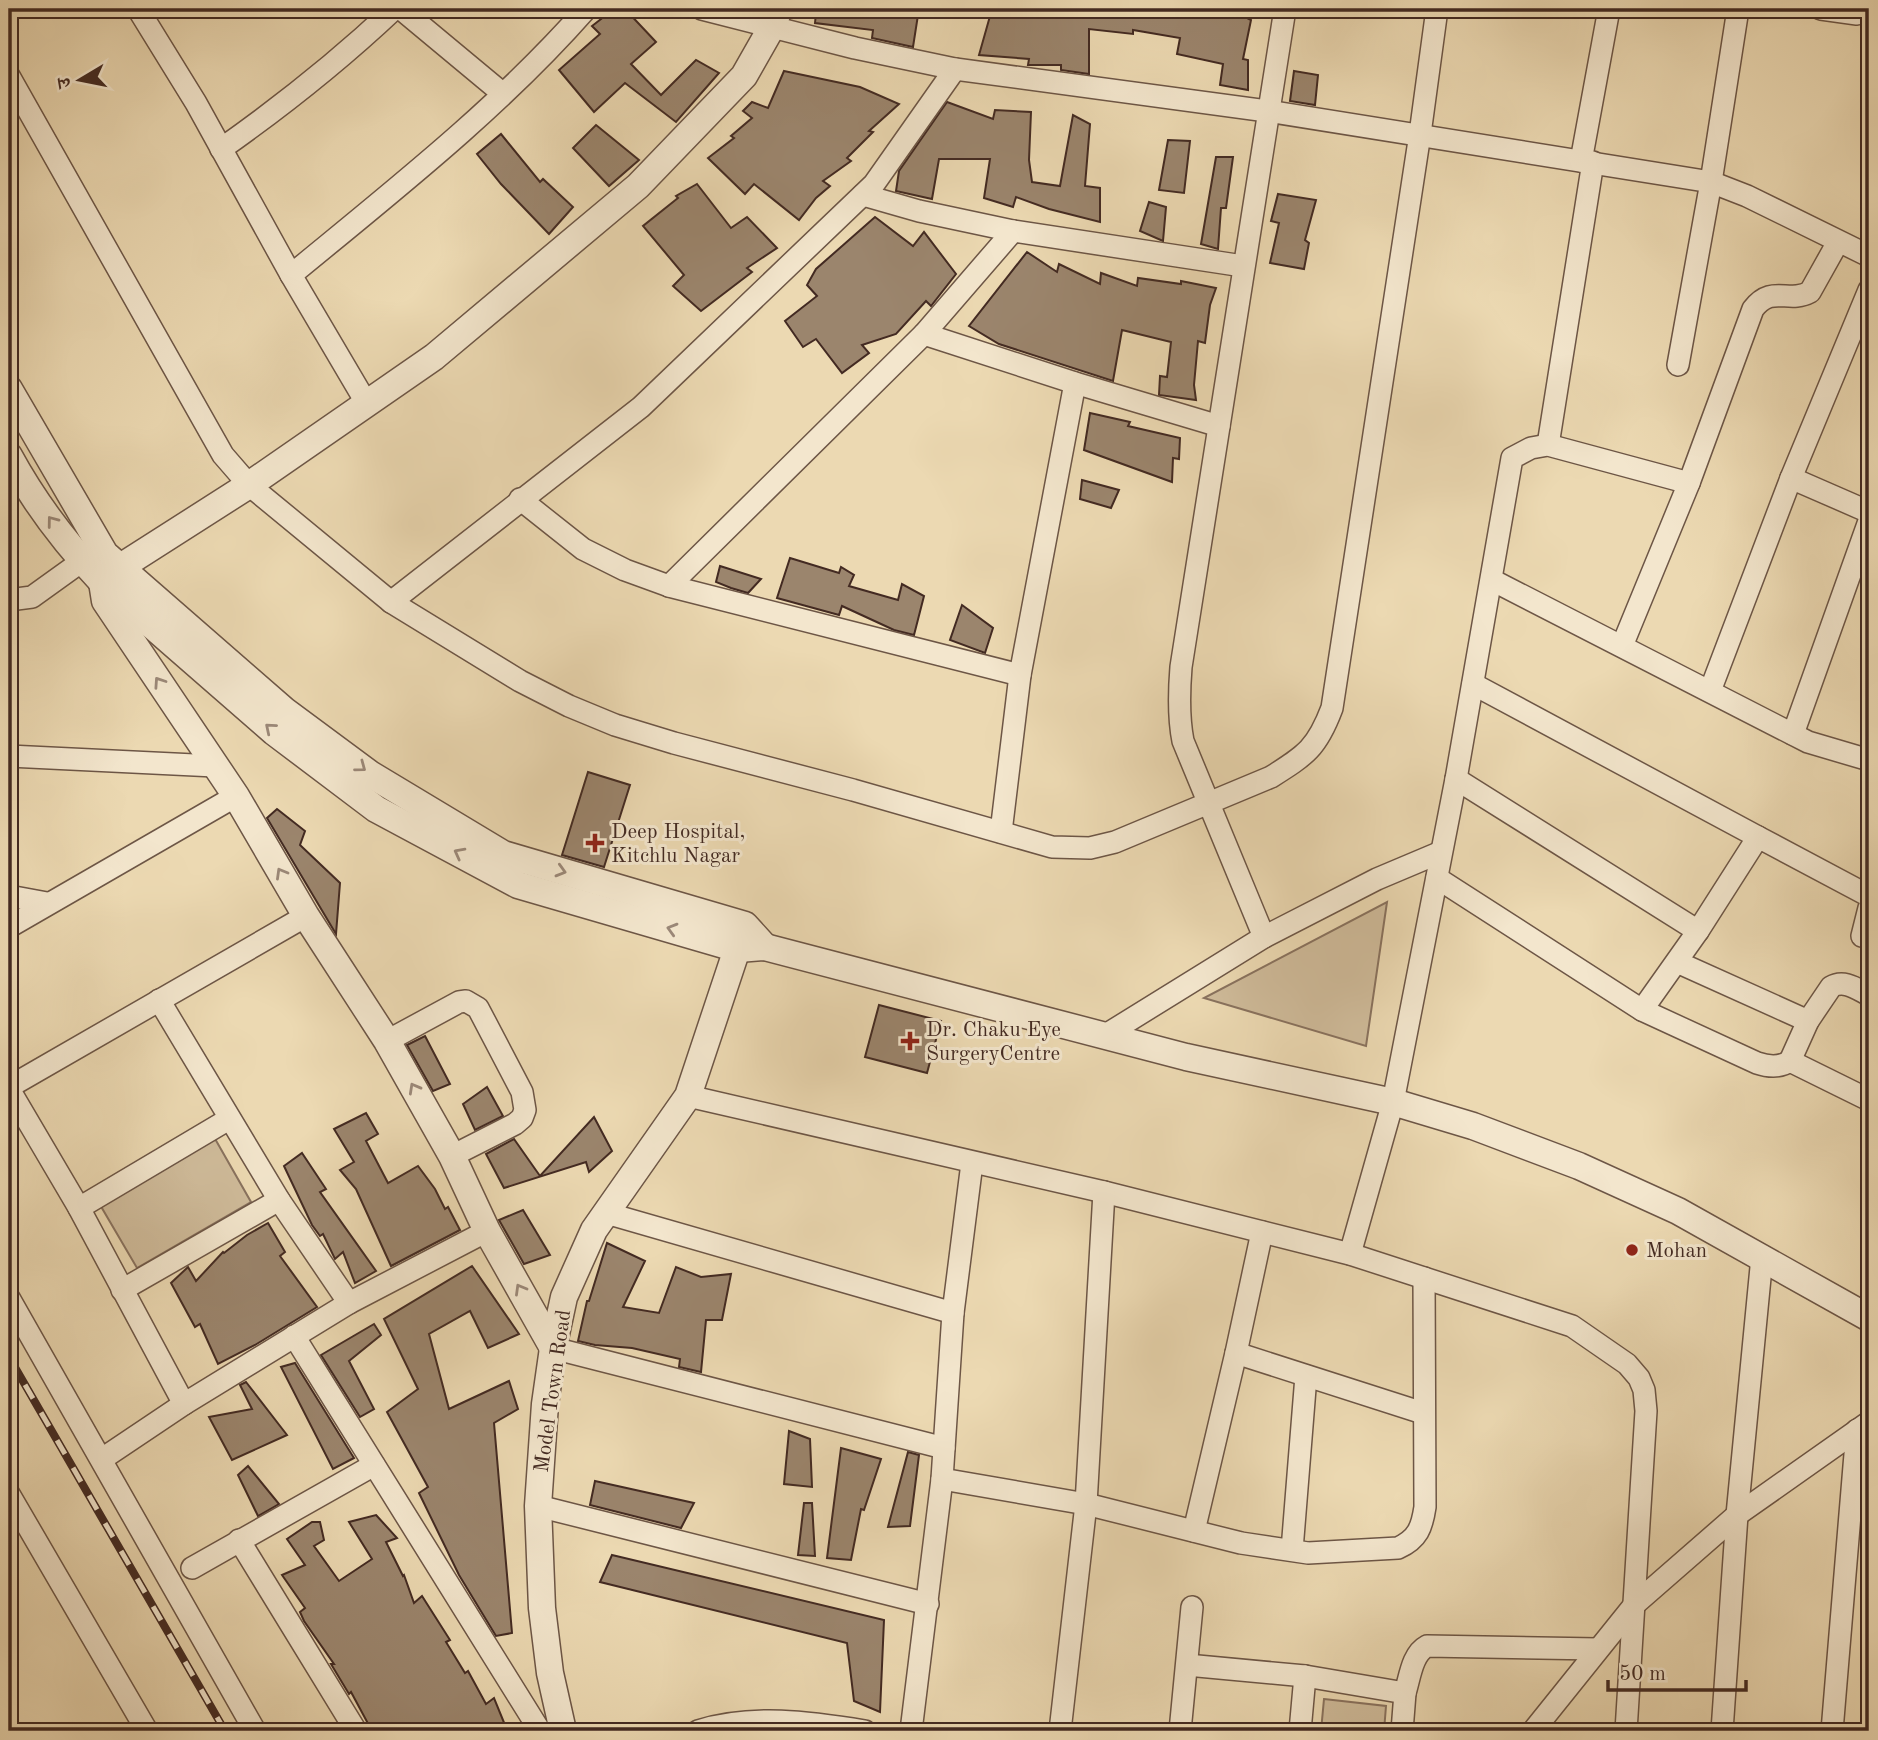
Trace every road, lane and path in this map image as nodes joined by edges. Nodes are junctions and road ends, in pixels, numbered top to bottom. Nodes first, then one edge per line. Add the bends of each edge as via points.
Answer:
1 (138, 9) edge
2 (394, 9) edge
3 (401, 9) edge
4 (586, 9) edge
5 (702, 9) edge
6 (1285, 9) edge
7 (1437, 9) edge
8 (1609, 9) edge
9 (1738, 9) edge
10 (1821, 9) edge
11 (1861, 13) edge
12 (776, 17) edge
13 (955, 69) junction
14 (9, 76) edge
15 (502, 93) junction
16 (1267, 111) junction
17 (1420, 134) junction
18 (221, 149) junction
19 (1587, 161) junction
20 (1711, 182) junction
21 (863, 195) junction
22 (1013, 231) junction
23 (1838, 242) junction
24 (1869, 256) edge
25 (1243, 266) junction
26 (291, 275) junction
27 (1869, 290) edge
28 (924, 334) junction
29 (1678, 365) dead end
30 (1075, 383) junction
31 (9, 388) edge
32 (367, 404) junction
33 (1219, 426) junction
34 (1548, 445) junction
35 (9, 456) edge
36 (1791, 478) junction
37 (1689, 483) junction
38 (248, 485) junction
39 (520, 499) junction
40 (1869, 512) edge
41 (1869, 521) edge
42 (91, 555) junction
43 (111, 575) junction
44 (1492, 580) junction
45 (669, 586) junction
46 (9, 600) edge
47 (391, 602) junction
48 (1622, 646) junction
49 (1020, 675) junction
50 (1473, 684) junction
51 (1710, 691) junction
52 (1793, 734) junction
53 (9, 756) edge
54 (1869, 760) edge
55 (215, 766) junction
56 (1457, 779) junction
57 (236, 796) junction
58 (1208, 805) junction
59 (1001, 832) junction
60 (1758, 837) junction
61 (1441, 852) junction
62 (1437, 878) junction
63 (9, 896) edge
64 (1869, 896) edge
65 (47, 903) junction
66 (1869, 908) edge
67 (306, 916) junction
68 (9, 927) edge
69 (1699, 931) junction
70 (1862, 936) dead end
71 (741, 937) junction
72 (1264, 937) junction
73 (1677, 962) junction
74 (1869, 995) edge
75 (159, 1000) junction
76 (1642, 1010) junction
77 (1808, 1021) junction
78 (1104, 1036) junction
79 (387, 1041) junction
80 (1790, 1061) junction
81 (9, 1088) edge
82 (688, 1096) junction
83 (1869, 1100) edge
84 (1393, 1102) junction
85 (229, 1119) junction
86 (452, 1156) junction
87 (972, 1163) junction
88 (1104, 1192) junction
89 (279, 1200) junction
90 (79, 1208) junction
91 (606, 1213) junction
92 (487, 1231) junction
93 (1262, 1232) junction
94 (1350, 1254) junction
95 (1762, 1257) junction
96 (1424, 1278) junction
97 (122, 1290) junction
98 (9, 1298) edge
99 (349, 1303) junction
100 (954, 1313) junction
101 (1869, 1318) edge
102 (294, 1336) junction
103 (553, 1348) junction
104 (1236, 1353) junction
105 (1306, 1376) junction
106 (184, 1404) junction
107 (1423, 1413) junction
108 (1863, 1426) edge
109 (944, 1448) junction
110 (102, 1459) junction
111 (374, 1465) junction
112 (942, 1479) junction
113 (9, 1494) edge
114 (1086, 1504) junction
115 (538, 1506) junction
116 (1737, 1515) junction
117 (1194, 1531) junction
118 (239, 1540) junction
119 (1292, 1550) junction
120 (192, 1568) dead end
121 (928, 1604) junction
122 (1635, 1604) junction
123 (1192, 1607) dead end
124 (1598, 1649) junction
125 (1186, 1665) junction
126 (1305, 1676) junction
127 (1405, 1693) junction
128 (147, 1731) edge
129 (255, 1731) edge
130 (356, 1731) edge
131 (540, 1731) edge
132 (563, 1731) edge
133 (698, 1731) edge
134 (865, 1731) edge
135 (911, 1731) edge
136 (1060, 1731) edge
137 (1180, 1731) edge
138 (1300, 1731) edge
139 (1402, 1731) edge
140 (1533, 1731) edge
141 (1626, 1731) edge
142 (1722, 1731) edge
143 (1832, 1731) edge

1 - 18 street
2 - 18 street via 291,98
3 - 15 street
4 - 15 street
5 - 12 street
6 - 16 street
7 - 17 street
8 - 19 street
9 - 20 street
10 - 11 street
12 - 13 street via 855,48
12 - 32 street via 744,76 638,186 434,358
13 - 16 street
13 - 21 street
14 - 38 street via 222,455
15 - 26 street
16 - 17 street
16 - 25 street
17 - 19 street
17 - 58 street via 1332,708 1316,743 1295,762
18 - 26 street
19 - 20 street
19 - 34 street
20 - 23 street
20 - 29 street
21 - 22 street
21 - 39 street via 641,407
22 - 25 street
22 - 28 street
23 - 24 street
23 - 37 street via 1810,292 1768,296 1753,309
25 - 33 street
26 - 32 street
27 - 36 street
28 - 30 street
28 - 45 street
30 - 33 street
30 - 49 street
31 - 42 street
32 - 38 street
33 - 58 street via 1180,685 1183,741
34 - 37 street
34 - 44 street via 1512,458
42 -> 35 street via 27,489
36 - 40 street
36 - 51 street
37 - 48 street
38 - 43 street
38 - 47 street
39 - 45 street via 583,549
39 - 47 street
41 - 52 street
42 - 43 street
42 - 46 street via 32,597
55 -> 43 street via 105,600
43 - 71 street via 370,774 503,854
44 - 48 street
44 - 50 street
45 - 49 street
47 - 59 street via 520,681 615,725
48 - 51 street
49 - 59 street
50 - 56 street
50 - 60 street
51 - 52 street
52 - 54 street
53 - 55 street
55 - 57 street
56 - 61 street
56 - 69 street
57 - 65 street
67 -> 57 street
58 - 59 street via 1090,848 1052,847
58 - 72 street
60 - 64 street
60 - 69 street
61 - 62 street
61 - 72 street
62 - 76 street
62 - 84 street
63 - 65 street
65 - 68 street
66 - 70 street
67 - 75 street
67 - 79 street
69 - 73 street
71 - 78 street
71 - 82 street, Model Town Road
72 - 78 street
73 - 76 street
73 - 77 street
74 - 77 street via 1836,984
75 - 81 street
75 - 85 street
76 - 80 street via 1757,1063 1773,1067
77 - 80 street
78 - 84 street
86 -> 79 street
79 - 86 street via 459,1002 478,1008 522,1092 525,1110 514,1124
80 - 83 street
81 - 90 street
82 - 87 street
82 - 91 street, Model Town Road
84 - 94 street
84 - 95 street via 1579,1166 1678,1211
85 - 89 street
85 - 90 street
86 - 92 street
87 - 88 street
87 - 100 street
88 - 93 street
88 - 114 street
89 - 97 street
89 - 99 street
90 - 97 street
91 - 100 street
91 - 103 street, Model Town Road via 568,1286
92 - 99 street
103 -> 92 street
93 - 94 street
93 - 104 street
94 - 96 street
95 - 101 street
95 - 116 street
96 - 107 street
96 - 122 street via 1572,1326 1627,1364 1639,1378 1646,1411
97 - 106 street
98 - 110 street
99 - 102 street
100 - 109 street
102 - 106 street
102 - 111 street
103 - 109 street
103 - 115 street, Model Town Road
104 - 105 street
104 - 117 street
105 - 107 street
105 - 119 street
106 - 110 street
107 - 119 street via 1425,1507 1418,1535 1398,1548
108 - 116 street
108 - 143 street
109 - 112 street
110 - 129 street
111 - 118 street
111 - 131 street
112 - 114 street
112 - 121 street
113 - 128 street
114 - 117 street
114 - 136 street
115 - 121 street
115 - 132 street, Model Town Road via 542,1608
116 - 122 street
116 - 142 street
117 - 119 street
118 - 120 street
118 - 130 street
121 - 135 street
122 - 124 street
122 - 141 street
123 - 125 street
124 - 127 street via 1427,1646 1415,1660
124 - 140 street
125 - 126 street
125 - 137 street
126 - 127 street
126 - 138 street
127 - 139 street
133 - 134 street via 775,1721

